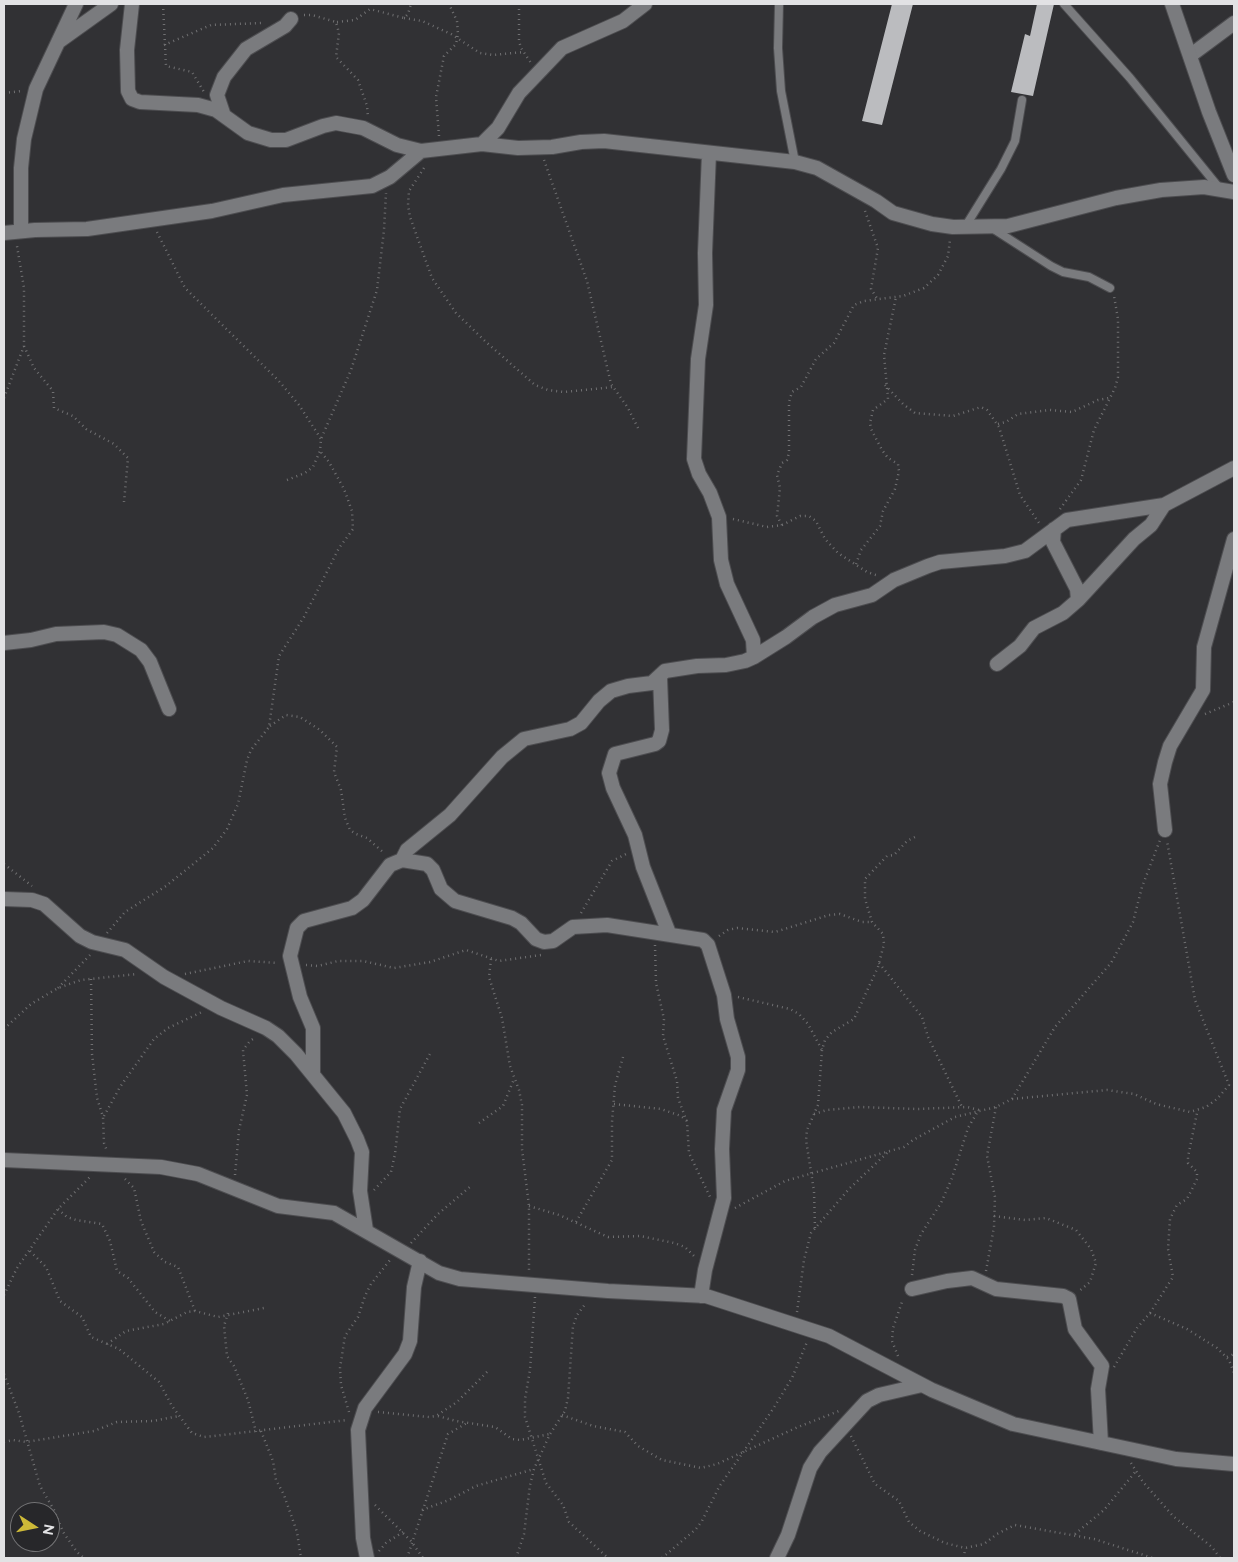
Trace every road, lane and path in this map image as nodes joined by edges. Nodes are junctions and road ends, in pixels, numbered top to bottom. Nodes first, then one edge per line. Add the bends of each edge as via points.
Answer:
1 (76, 4) edge
2 (111, 4) edge
3 (132, 4) edge
4 (163, 4) edge
5 (411, 4) edge
6 (450, 4) edge
7 (519, 4) edge
8 (645, 4) edge
9 (779, 4) edge
10 (1064, 4) edge
11 (1172, 4) edge
12 (404, 18) junction
13 (291, 19) joint
14 (336, 22) junction
15 (268, 23) dead end
16 (1234, 23) edge
17 (458, 40) junction
18 (56, 44) junction
19 (164, 45) junction
20 (524, 52) junction
21 (1191, 56) junction
22 (532, 77) junction
23 (36, 90) junction
24 (4, 93) edge
25 (1022, 100) dead end
26 (217, 111) junction
27 (369, 131) junction
28 (482, 144) junction
29 (540, 147) junction
30 (442, 150) junction
31 (421, 151) junction
32 (709, 153) junction
33 (795, 162) junction
34 (1234, 174) edge
35 (386, 179) junction
36 (1220, 189) junction
37 (1234, 192) edge
38 (861, 205) dead end
39 (151, 220) junction
40 (959, 227) junction
41 (991, 227) junction
42 (13, 232) edge
43 (1110, 288) joint
44 (896, 297) junction
45 (878, 300) junction
46 (24, 346) junction
47 (885, 384) junction
48 (613, 387) junction
49 (4, 398) edge
50 (1109, 398) junction
51 (998, 424) junction
52 (640, 430) dead end
53 (321, 439) junction
54 (320, 451) junction
55 (1234, 468) edge
56 (287, 480) dead end
57 (124, 502) dead end
58 (1164, 505) junction
59 (717, 512) junction
60 (782, 525) junction
61 (1051, 531) junction
62 (1234, 539) edge
63 (856, 564) junction
64 (894, 580) junction
65 (1078, 600) junction
66 (4, 643) edge
67 (754, 657) junction
68 (997, 664) dead end
69 (660, 677) junction
70 (1234, 702) edge
71 (169, 709) dead end
72 (1188, 716) junction
73 (269, 727) junction
74 (1165, 830) junction
75 (915, 838) dead end
76 (637, 850) junction
77 (402, 860) junction
78 (4, 864) edge
79 (4, 899) edge
80 (44, 904) junction
81 (872, 922) junction
82 (573, 927) junction
83 (666, 933) junction
84 (706, 943) junction
85 (99, 944) junction
86 (544, 953) dead end
87 (491, 958) junction
88 (878, 963) junction
89 (292, 965) junction
90 (161, 975) junction
91 (91, 979) junction
92 (58, 988) junction
93 (724, 995) junction
94 (213, 1004) junction
95 (266, 1028) junction
96 (4, 1029) edge
97 (822, 1050) junction
98 (431, 1052) dead end
99 (623, 1057) dead end
100 (313, 1074) junction
101 (514, 1078) junction
102 (1012, 1099) junction
103 (614, 1104) junction
104 (962, 1107) junction
105 (996, 1107) junction
106 (979, 1111) junction
107 (1198, 1112) junction
108 (813, 1114) junction
109 (103, 1117) junction
110 (687, 1122) junction
111 (480, 1123) dead end
112 (888, 1151) junction
113 (4, 1160) edge
114 (94, 1164) junction
115 (113, 1164) junction
116 (811, 1174) junction
117 (471, 1186) dead end
118 (235, 1189) junction
119 (528, 1206) junction
120 (362, 1207) junction
121 (58, 1209) junction
122 (721, 1213) junction
123 (994, 1216) junction
124 (576, 1222) junction
125 (814, 1228) junction
126 (366, 1230) junction
127 (402, 1250) junction
128 (30, 1251) junction
129 (420, 1261) junction
130 (705, 1270) junction
131 (984, 1282) junction
132 (532, 1285) junction
133 (912, 1289) junction
134 (600, 1291) junction
135 (4, 1295) edge
136 (701, 1296) junction
137 (1069, 1299) junction
138 (264, 1308) dead end
139 (195, 1311) junction
140 (228, 1313) junction
141 (1150, 1313) junction
142 (170, 1321) junction
143 (795, 1323) junction
144 (812, 1329) junction
145 (107, 1344) junction
146 (1234, 1354) edge
147 (1226, 1357) junction
148 (488, 1371) dead end
149 (1234, 1373) edge
150 (4, 1374) edge
151 (907, 1376) junction
152 (1101, 1376) junction
153 (922, 1384) junction
154 (365, 1408) junction
155 (562, 1415) junction
156 (179, 1416) junction
157 (436, 1416) junction
158 (843, 1416) junction
159 (467, 1423) junction
160 (261, 1431) junction
161 (256, 1432) junction
162 (550, 1434) junction
163 (531, 1438) junction
164 (4, 1442) edge
165 (26, 1442) junction
166 (1101, 1443) junction
167 (1120, 1447) junction
168 (744, 1453) junction
169 (538, 1459) junction
170 (1234, 1464) edge
171 (534, 1469) junction
172 (1136, 1471) junction
173 (362, 1491) junction
174 (422, 1510) junction
175 (403, 1532) junction
176 (1074, 1535) junction
177 (411, 1541) junction
178 (965, 1548) junction
179 (373, 1555) edge
180 (84, 1558) edge
181 (301, 1558) edge
182 (407, 1558) edge
183 (423, 1558) edge
184 (516, 1558) edge
185 (608, 1558) edge
186 (662, 1558) edge
187 (777, 1558) edge
188 (964, 1558) edge
189 (1153, 1558) edge
190 (1220, 1558) edge

1 - 18 street
2 - 18 street
3 - 26 street via 127,58 128,91 132,99 198,105
4 - 19 path
5 - 12 path
6 - 17 path via 457,21
7 - 20 path via 519,41
8 - 22 street via 617,24 562,48
9 - 33 lane via 782,91
10 - 36 lane via 1130,78
11 - 21 street
12 - 14 path via 370,9 355,20
12 - 17 path via 422,21
13 - 14 path via 312,15
13 - 26 street via 246,49 229,70 218,87
14 - 27 path via 339,33 336,56 358,80 363,91
15 - 19 path via 211,25
16 - 21 street
17 - 20 path via 480,53
17 - 30 path via 444,56 436,97
18 - 23 street
19 - 26 path via 166,66 192,72
20 - 22 path via 532,66
21 - 34 street
22 - 28 street via 498,128
23 - 24 path
23 - 42 street via 24,139
25 - 40 lane via 1015,141 1001,169
26 - 27 street via 248,134 271,140 286,140 336,123
27 - 31 street via 397,145
28 - 29 street
28 - 30 street
29 - 32 street via 604,141
29 - 48 path via 587,281
30 - 31 street
30 - 48 path via 417,176 409,191 408,205 415,236 432,278 456,313 535,385 564,392
31 - 35 street
32 - 33 street
32 - 59 street via 706,305 698,359 694,459
33 - 40 street via 817,168 893,213 932,224
35 - 39 street via 372,186 283,195 212,211
35 - 53 path via 377,290 351,370
36 - 37 street
36 - 41 street via 1160,190 1008,226
38 - 45 path via 878,248 871,289
39 - 42 street via 87,229
39 - 53 path via 185,288 278,380 300,405
40 - 41 street
40 - 44 path via 938,275 924,288
41 - 43 lane via 1051,266 1089,277
42 - 46 path via 24,288
43 - 50 path via 1118,319 1118,377
44 - 45 path
44 - 47 path via 884,355
45 - 60 path via 854,305 834,343 816,359 801,387 792,392 788,460 777,475 780,488 777,516
46 - 49 path
46 - 57 path via 30,362 53,391 54,408 73,416 86,429 114,444 128,458
47 - 51 path via 914,413 953,416 981,407
47 - 63 path via 888,399 873,410 871,430 888,458 898,464 899,472 880,526
48 - 52 path
50 - 51 path via 1072,412 1018,414
50 - 61 path via 1094,430 1081,480 1056,516
51 - 61 path via 1020,495
53 - 54 path
54 - 56 path via 313,467
54 - 73 path via 344,489 352,511 353,529 338,548 304,617 279,656
55 - 58 street
58 - 61 street via 1067,520
58 - 65 street via 1151,525
59 - 60 path via 756,526
59 - 67 street via 720,560 727,584 753,640
60 - 63 path via 800,516 809,516 838,553
61 - 64 street via 1025,551 940,562
61 - 65 street via 1052,542 1077,589
62 - 72 street via 1204,647 1203,690
63 - 64 path via 867,572
64 - 67 street via 872,595 834,605
65 - 68 street via 1034,628 1020,646
66 - 71 street via 56,634 104,632 116,635 141,650 150,662
67 - 69 street via 726,665 674,668
69 - 76 street via 662,730 659,741 615,754 609,773 635,835
69 - 77 street via 652,683 611,691 581,723 570,729 517,743 450,815 407,850
70 - 72 path via 1211,714
72 - 74 street via 1170,746 1160,784
73 - 77 path via 286,715 300,716 337,747 334,772 350,830 368,838 385,854
73 - 85 path via 247,760 238,804 227,829 213,848 188,870 125,912
74 - 102 path via 1151,859 1133,922 1123,941 1111,962 1055,1027
74 - 107 path via 1195,1000 1229,1085 1217,1099
75 - 81 path via 907,841 894,855 887,856 865,879 864,892
76 - 82 path via 612,861
76 - 83 street
77 - 82 street via 427,864 441,889 455,901 512,918 536,939 553,941
77 - 89 street via 390,865 363,900 352,908 304,921 297,928 292,945
78 - 80 path via 23,877
79 - 80 street
80 - 85 street via 80,936
81 - 84 path via 840,914 829,915 775,932 728,930
81 - 88 path via 884,940
82 - 83 street via 607,925
83 - 84 street via 690,936
83 - 110 path via 655,946 656,983 664,1019 663,1036
84 - 93 street
85 - 90 street via 125,950
85 - 92 path
86 - 87 path via 511,960
87 - 89 path via 466,950 430,962 394,968 338,961 318,966
87 - 101 path via 489,977 502,1018
88 - 97 path via 854,1019 832,1032
88 - 104 path via 922,1017 928,1037
89 - 90 path via 248,961
89 - 100 street via 305,1012 313,1028
90 - 91 path
90 - 94 street
91 - 92 path
91 - 109 path via 92,1054 97,1098
92 - 96 path via 31,1004
93 - 97 path via 790,1009 808,1024
93 - 122 street via 738,1070 724,1110 724,1198
94 - 95 street
94 - 109 path via 168,1028 154,1040
95 - 100 street
95 - 118 path via 244,1050 247,1095 239,1130
97 - 108 path via 818,1104
98 - 120 path via 400,1109 391,1172
99 - 103 path via 615,1085
100 - 120 street via 344,1113 362,1152
101 - 111 path via 503,1106
101 - 119 path via 522,1106 522,1148
102 - 105 path
102 - 107 path via 1107,1090
103 - 110 path via 661,1109 681,1116
103 - 124 path via 612,1160
104 - 106 path
104 - 108 path via 860,1107
105 - 106 path
105 - 123 path via 987,1156 994,1185
106 - 112 path via 955,1117 904,1147
106 - 133 path via 968,1128 941,1202 918,1242 912,1265
107 - 141 path via 1188,1157 1188,1163 1197,1172 1197,1179 1187,1199 1173,1211 1168,1249 1173,1277
108 - 116 path via 806,1140
109 - 115 path via 104,1143
110 - 122 path via 691,1158 705,1191
112 - 116 path
112 - 125 path
113 - 114 street
114 - 115 street
114 - 121 path via 89,1179 76,1188
115 - 118 street via 161,1166 198,1174
115 - 139 path via 134,1188 150,1244 165,1262 178,1268
116 - 122 path via 774,1186
116 - 125 path
117 - 127 path
118 - 126 street via 278,1206 334,1213
119 - 124 path
119 - 132 path
120 - 126 street
121 - 128 path
121 - 142 path via 67,1217 102,1224 117,1271 128,1278 154,1312
122 - 130 street
123 - 131 path
123 - 137 path via 1025,1220 1046,1218 1070,1226 1081,1235 1096,1263 1090,1282
124 - 130 path via 608,1237 640,1236 685,1247
125 - 143 path via 807,1246
126 - 127 street
127 - 129 street
127 - 160 path via 372,1284 358,1317 345,1336 341,1385 350,1420
128 - 135 path via 17,1268
128 - 145 path via 46,1267 60,1301 82,1317 91,1337
129 - 132 street via 439,1273 460,1279
129 - 154 street via 414,1287 410,1342 405,1354
130 - 136 street
131 - 133 street via 959,1278
131 - 137 street via 996,1289
132 - 134 street
132 - 163 path via 530,1370 525,1399 525,1417
133 - 151 path via 898,1309 892,1341
134 - 136 street
134 - 155 path via 581,1309 572,1326 568,1398
136 - 143 street
137 - 152 street via 1075,1329 1099,1359
138 - 140 path
139 - 140 path via 218,1317
139 - 142 path
140 - 161 path via 224,1326 227,1356 248,1400
141 - 147 path via 1187,1329
141 - 152 path via 1137,1328 1116,1365
142 - 145 path via 126,1331
143 - 144 street
144 - 151 street
144 - 168 path via 792,1378
145 - 156 path via 127,1355 159,1382
146 - 147 path
147 - 149 path
148 - 157 path via 457,1402
150 - 165 path
151 - 153 street
152 - 166 street via 1098,1389
153 - 158 street via 873,1398
153 - 166 street via 1013,1424
154 - 157 path via 386,1414
154 - 173 street via 358,1430
155 - 162 path
155 - 168 path via 593,1426 625,1432 638,1446 662,1460 701,1468
156 - 161 path via 192,1433 204,1437
156 - 165 path via 117,1422 94,1431
157 - 159 path
158 - 168 path via 798,1427
158 - 178 path via 868,1474 875,1484 898,1501 909,1522 920,1531
158 - 187 street via 810,1468
159 - 163 path via 496,1428 512,1439
159 - 174 path via 448,1434
160 - 161 path
160 - 181 path via 297,1532
162 - 163 path
162 - 169 path
163 - 169 path
164 - 165 path
165 - 180 path via 40,1486 64,1532
166 - 167 street
167 - 170 street via 1176,1459
167 - 172 path
168 - 186 path via 719,1487 696,1529
169 - 171 path
169 - 185 path via 546,1483 563,1505 569,1522
171 - 174 path via 476,1486
171 - 184 path via 524,1534
172 - 176 path via 1104,1510
172 - 190 path via 1173,1516 1212,1546
173 - 175 path
173 - 179 street via 363,1538
174 - 177 path
175 - 177 path
175 - 179 path
176 - 178 path via 1014,1525 984,1544
176 - 189 path
177 - 182 path
177 - 183 path
178 - 188 path

